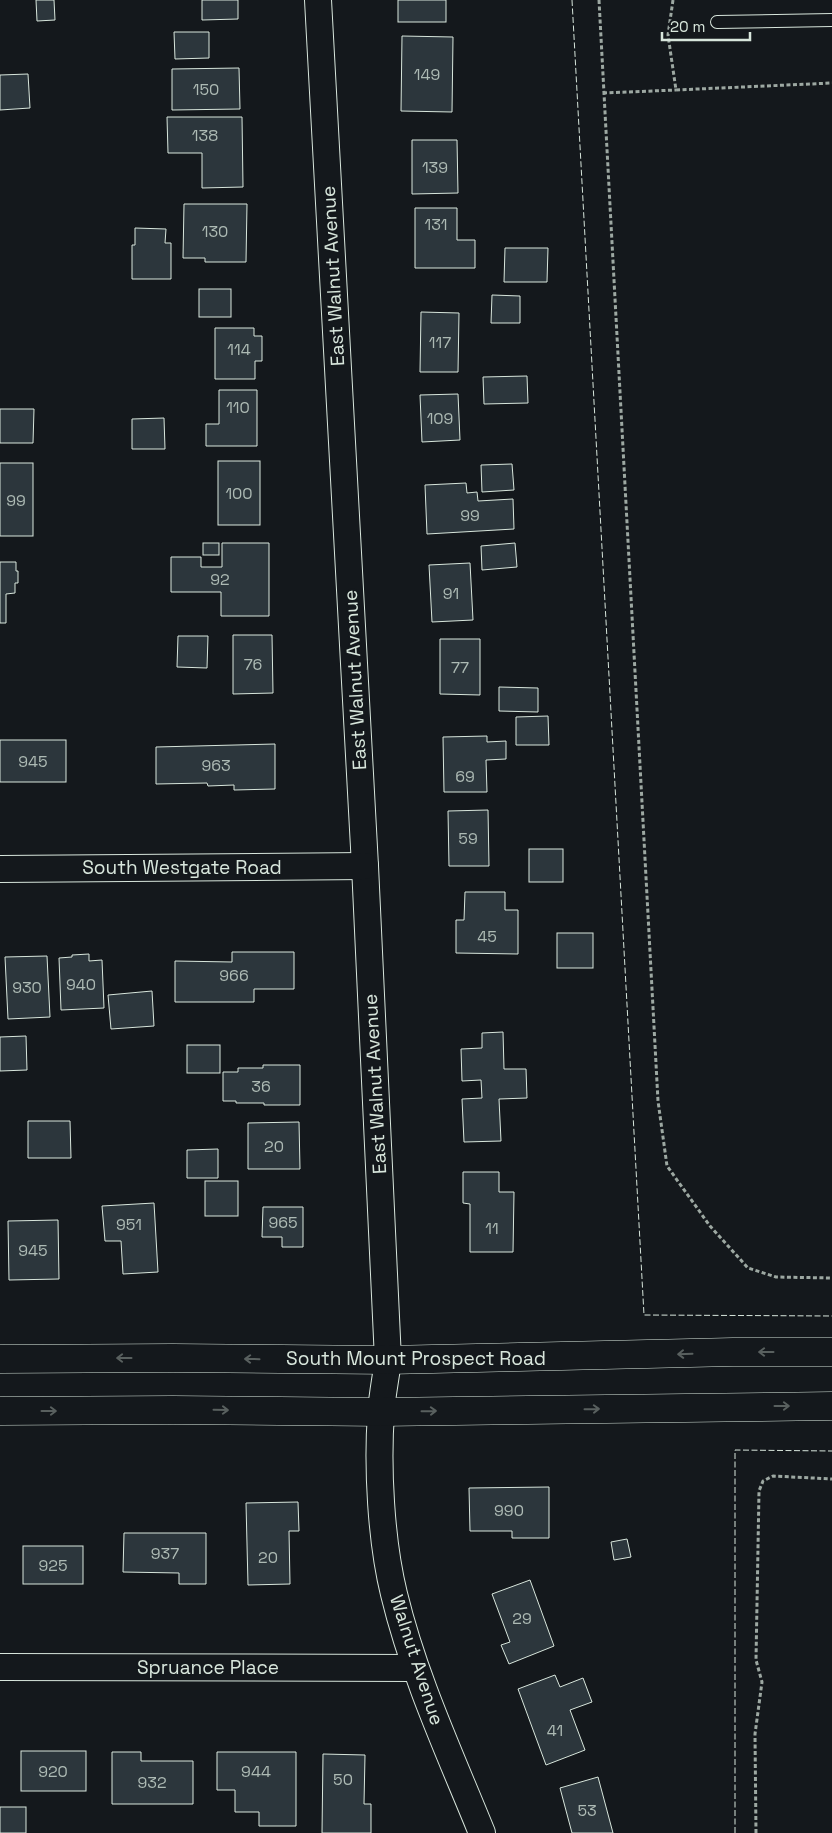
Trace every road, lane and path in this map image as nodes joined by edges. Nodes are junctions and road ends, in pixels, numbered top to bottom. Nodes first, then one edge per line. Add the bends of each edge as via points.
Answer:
1 (318, 0) edge
2 (599, 0) edge
3 (673, 0) edge
4 (832, 20) edge
5 (716, 22) dead end
6 (832, 83) edge
7 (676, 90) junction
8 (603, 92) junction
9 (365, 866) junction
10 (0, 869) edge
11 (832, 1278) edge
12 (832, 1352) edge
13 (0, 1359) edge
14 (388, 1360) junction
15 (832, 1406) edge
16 (0, 1411) edge
17 (381, 1412) junction
18 (832, 1479) edge
19 (0, 1667) edge
20 (415, 1668) junction
21 (482, 1833) edge
22 (756, 1833) edge

1 - 9 street, East Walnut Avenue
2 - 8 path
3 - 7 path via 668,35
4 - 5 lane
6 - 7 path
7 - 8 path
8 - 11 path via 658,1101 667,1166 710,1226 748,1268 776,1277
9 - 10 street, South Westgate Road
9 - 14 street, East Walnut Avenue
12 -> 14 main road, South Mount Prospect Road
14 -> 13 main road, South Mount Prospect Road
14 - 17 street, Walnut Avenue
17 -> 15 main road
16 -> 17 main road
17 - 20 street, Walnut Avenue via 384,1533 394,1593
18 - 22 path via 773,1476 763,1481 758,1491 756,1660 762,1682 755,1734
19 - 20 street, Spruance Place
20 - 21 street, Walnut Avenue

